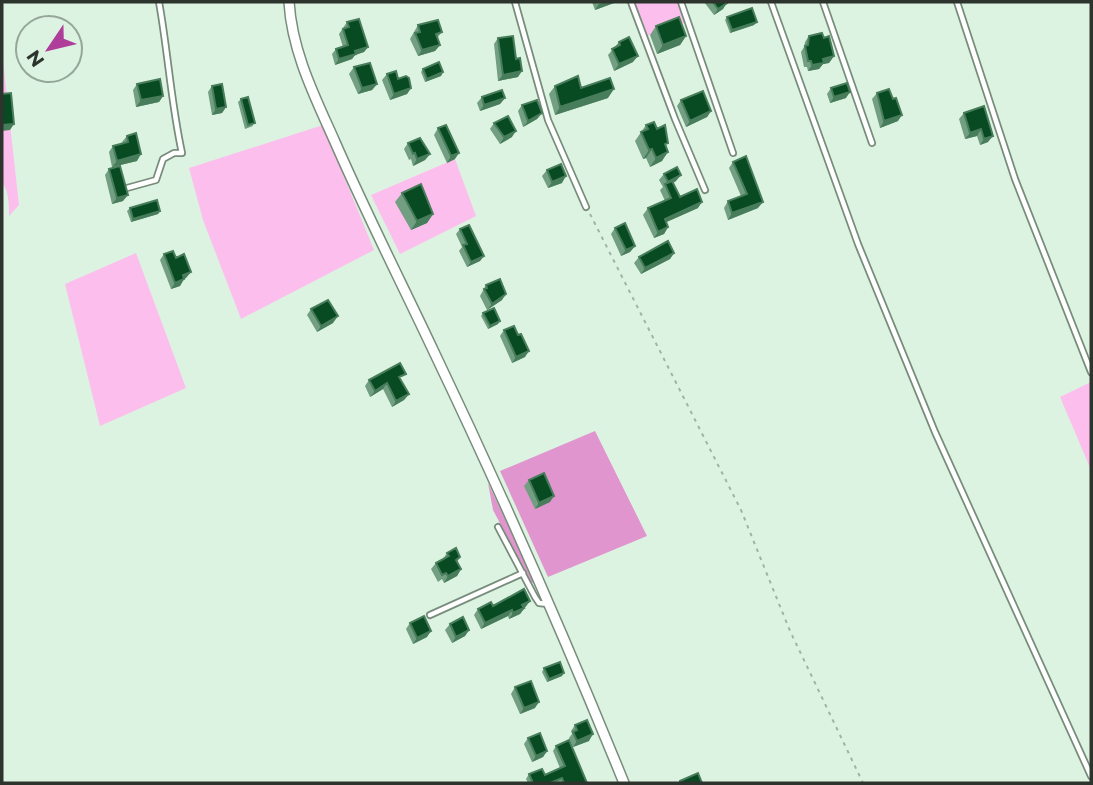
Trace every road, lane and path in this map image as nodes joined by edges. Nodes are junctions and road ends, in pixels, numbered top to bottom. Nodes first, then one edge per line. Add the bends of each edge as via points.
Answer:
1 (159, 2) edge
2 (289, 2) edge
3 (516, 2) edge
4 (631, 2) edge
5 (681, 2) edge
6 (771, 2) edge
7 (824, 2) edge
8 (957, 2) edge
9 (872, 143) dead end
10 (733, 153) dead end
11 (127, 188) edge
12 (705, 190) dead end
13 (586, 207) joint
14 (1091, 372) edge
15 (498, 527) dead end
16 (523, 573) junction
17 (549, 603) junction
18 (430, 615) dead end
19 (1091, 776) edge
20 (624, 783) edge
21 (863, 783) edge

1 - 11 lane via 182,153 163,159 156,180
2 - 17 street via 294,38 315,97
3 - 13 lane via 548,120
4 - 12 lane
5 - 10 lane
6 - 19 lane via 858,244 930,420
7 - 9 lane
8 - 14 lane via 1015,179
13 - 21 path via 741,510 790,631
15 - 16 lane
16 - 17 lane via 539,603
16 - 18 lane
17 - 20 street

